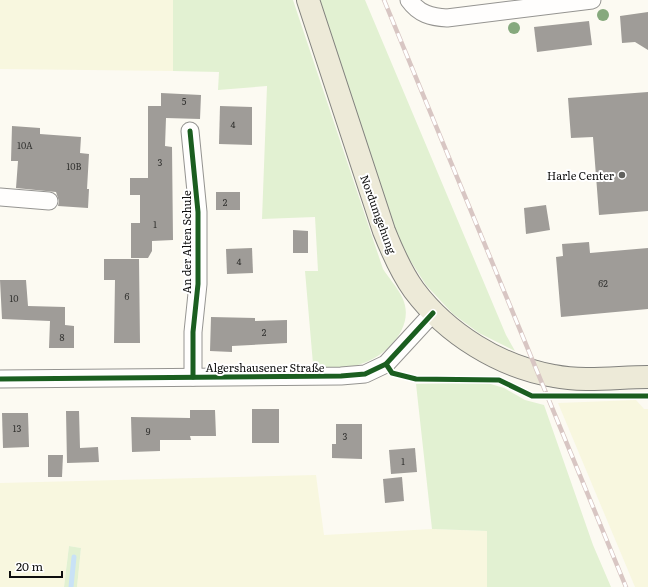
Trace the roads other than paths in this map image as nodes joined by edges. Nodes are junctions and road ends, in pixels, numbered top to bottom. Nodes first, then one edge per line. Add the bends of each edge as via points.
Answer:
1 (308, 0) edge
2 (409, 0) edge
3 (592, 0) edge
4 (190, 131) dead end
5 (0, 197) edge
6 (49, 201) dead end
7 (433, 313) junction
8 (192, 377) junction
9 (648, 377) edge
10 (0, 378) edge

1 - 7 main road, Nordumgehung via 384,231 414,289
2 - 3 street via 415,8 429,16 447,18
4 - 8 street, An der Alten Schule via 198,212 198,284
5 - 6 street
7 - 8 street, Algershausener Straße via 386,364 365,374
7 - 9 main road, Nordumgehung via 465,339 520,367 555,376
8 - 10 street, Algershausener Straße

